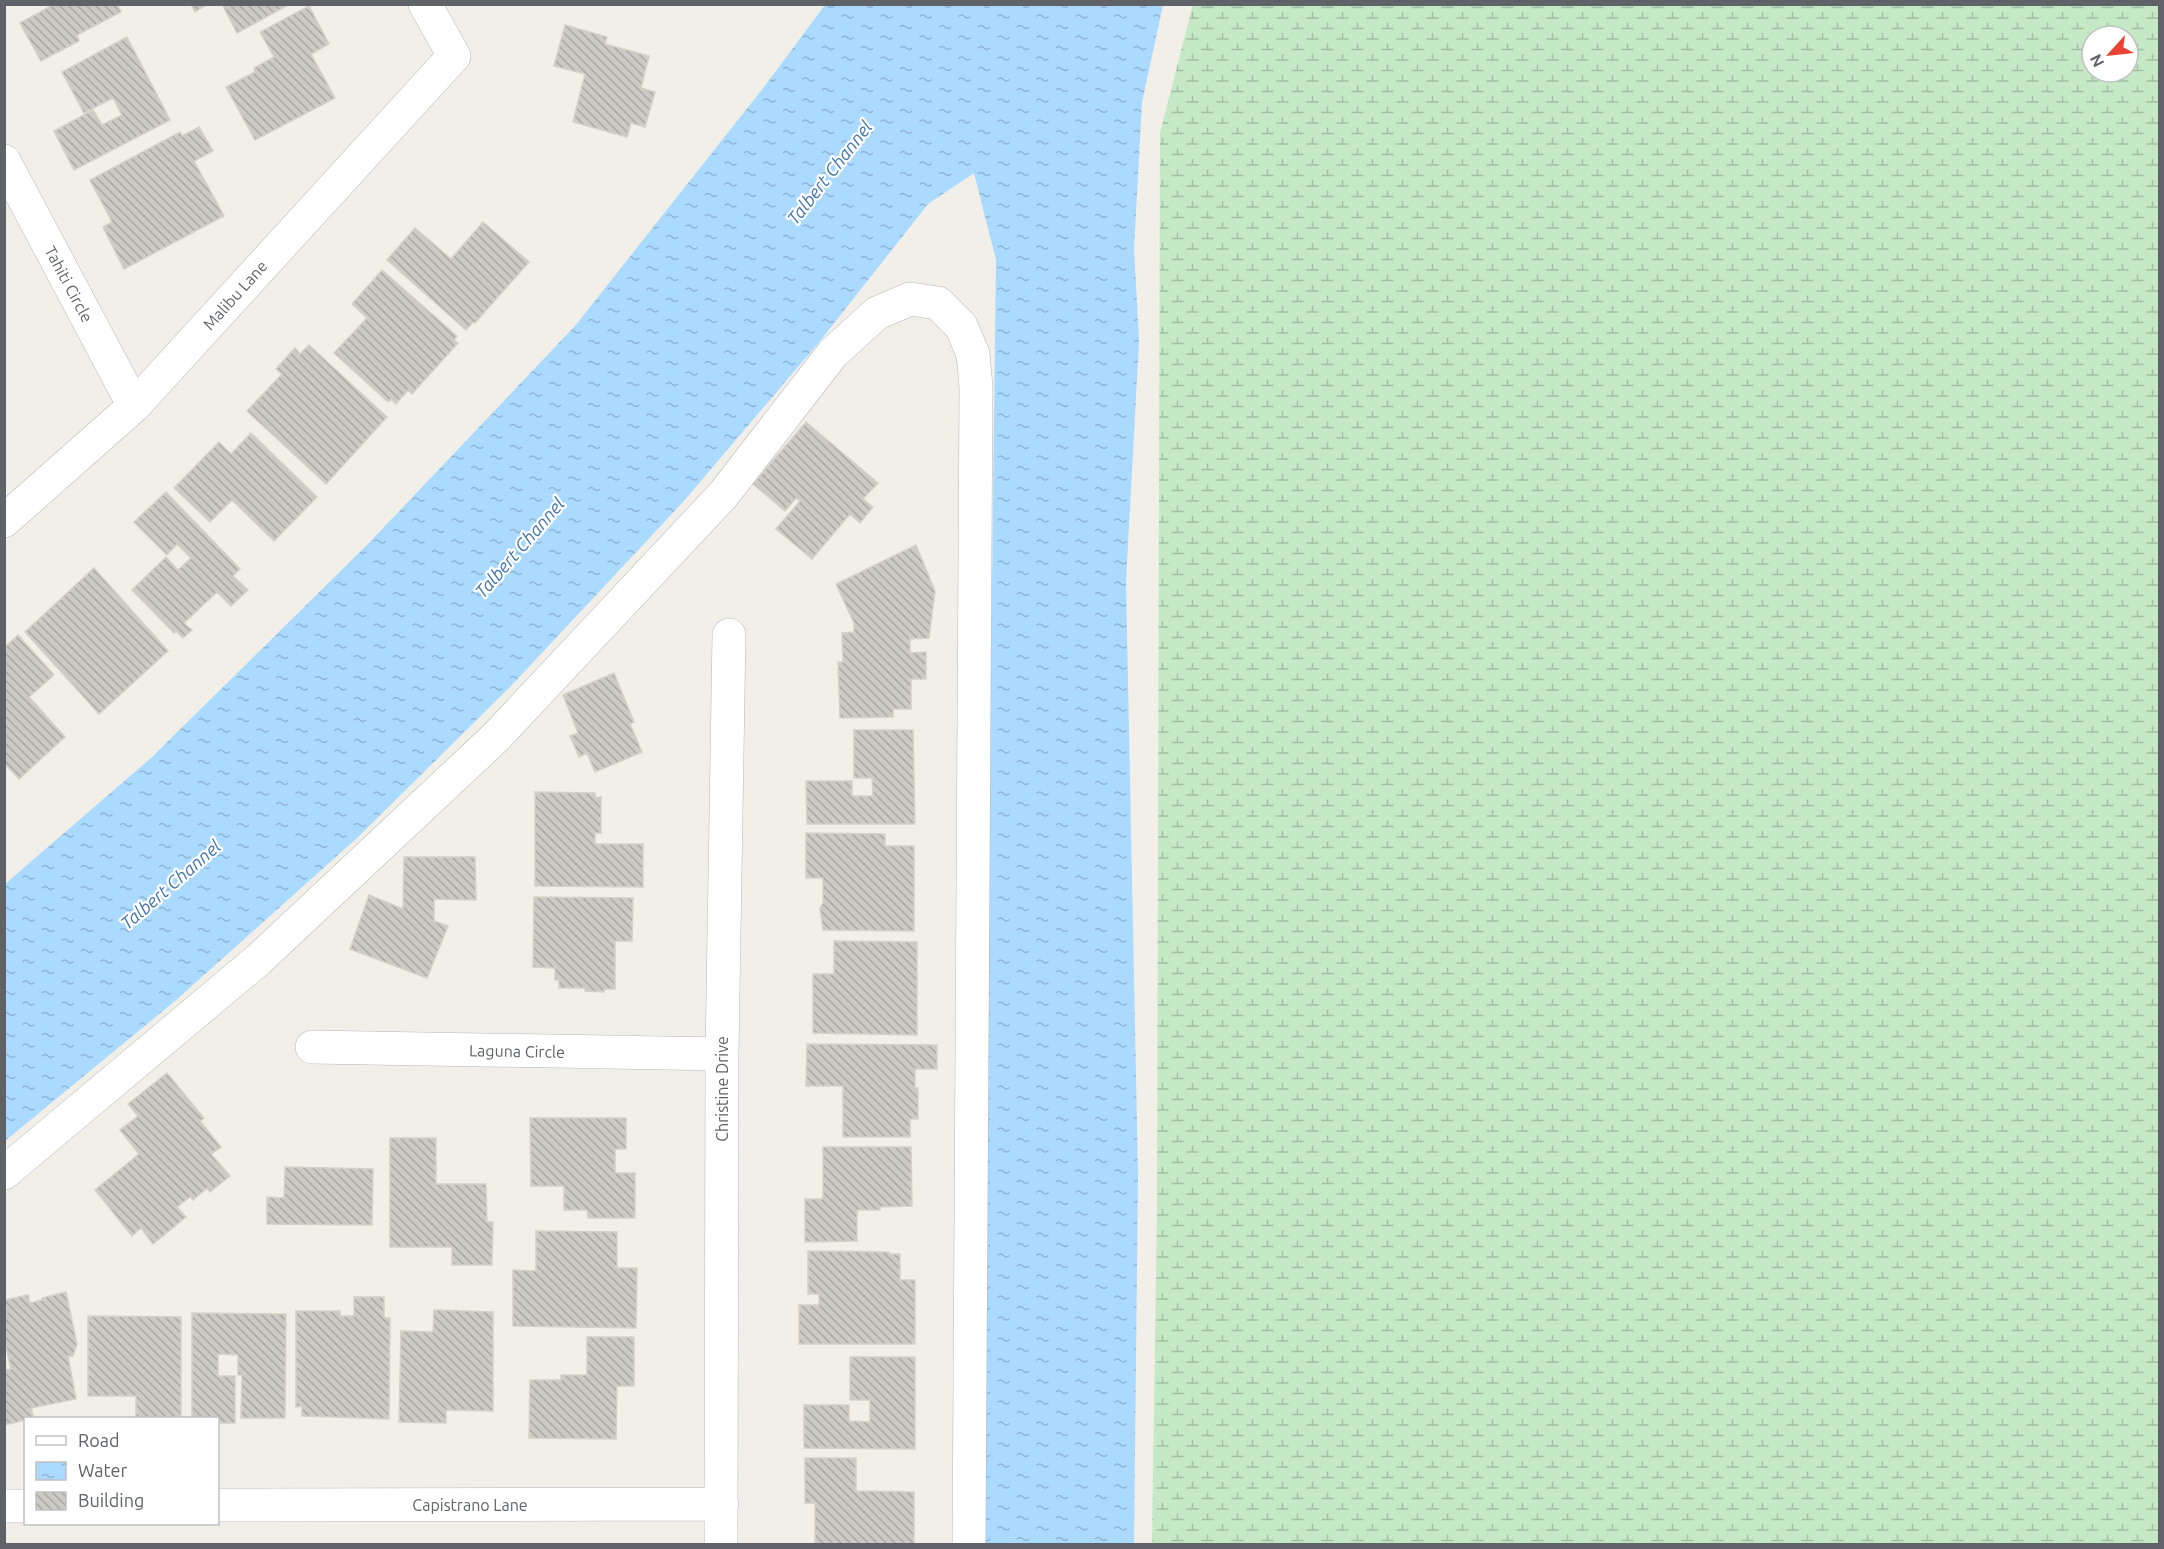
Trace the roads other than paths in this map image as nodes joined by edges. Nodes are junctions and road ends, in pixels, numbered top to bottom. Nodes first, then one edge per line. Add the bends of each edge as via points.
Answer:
1 (425, 4) edge
2 (4, 161) edge
3 (134, 406) junction
4 (4, 521) edge
5 (729, 634) dead end
6 (312, 1047) dead end
7 (722, 1054) junction
8 (4, 1173) edge
9 (722, 1504) junction
10 (219, 1505) edge
11 (4, 1506) edge
12 (24, 1506) edge
13 (721, 1545) edge
14 (969, 1545) edge

1 - 3 street, Malibu Lane via 454,56
2 - 3 street, Tahiti Circle
3 - 4 street, Malibu Lane
5 - 7 street, Christine Drive
6 - 7 street, Laguna Circle
7 - 9 street, Christine Drive
8 - 14 street via 258,960 495,738 723,495 833,352 877,313 910,299 938,303 961,326 973,354 976,387
9 - 10 street, Capistrano Lane
9 - 13 street, Christine Drive
11 - 12 street

